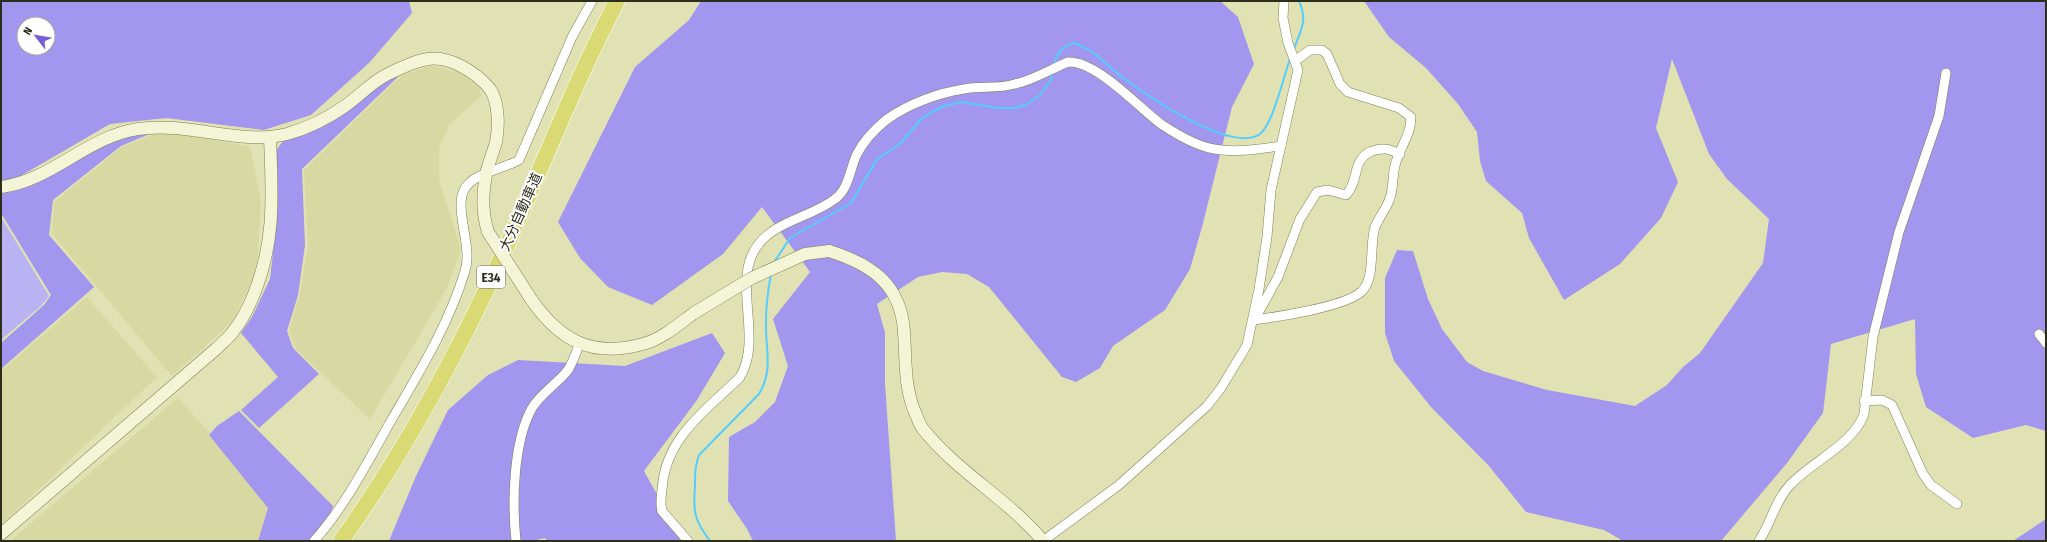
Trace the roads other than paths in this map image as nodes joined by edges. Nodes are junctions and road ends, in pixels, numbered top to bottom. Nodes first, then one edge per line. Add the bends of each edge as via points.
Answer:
1 (592, 1) edge
2 (617, 1) edge
3 (630, 1) edge
4 (1284, 1) edge
5 (1295, 61) junction
6 (1946, 73) dead end
7 (270, 137) junction
8 (1281, 146) junction
9 (1400, 154) junction
10 (486, 173) junction
11 (1, 187) edge
12 (1253, 320) junction
13 (2039, 334) dead end
14 (2046, 343) edge
15 (579, 345) junction
16 (1864, 401) junction
17 (1957, 504) dead end
18 (1, 534) edge
19 (314, 541) edge
20 (341, 541) edge
21 (354, 541) edge
22 (516, 541) edge
23 (688, 541) edge
24 (1043, 541) edge
25 (1759, 541) edge

1 - 10 street via 572,37 523,154 512,164
2 - 20 highway, 大分自動車道 / E34 via 571,94 507,244 472,318 409,436
3 - 21 highway, 大分自動車道 / E34 via 581,98 481,324 417,442
4 - 5 street via 1283,18
5 - 8 street via 1298,70
5 - 9 street via 1310,50 1322,50 1327,54 1340,84 1348,92 1399,108 1411,116 1412,124
6 - 16 street via 1939,116 1899,232 1874,337
7 - 10 street via 302,130 323,120 385,76 400,69 427,59 444,60 476,75 491,91 497,106 496,140
7 - 11 street via 174,127 117,132 28,181
7 - 18 street via 270,242 258,284 236,329
8 - 12 street via 1271,190 1267,237
8 - 23 street via 1256,150 1212,149 1161,124 1108,80 1074,62 1068,62 1017,84 964,89 925,99 887,119 868,135 856,155 844,189 837,198 768,234 753,253 748,272 749,354 746,367 740,377 687,428 667,459 662,478 662,511
9 - 12 street via 1388,148 1381,148 1362,157 1351,189 1346,195 1328,190 1317,192 1300,219 1278,278
9 - 12 street via 1392,174 1390,199 1376,227 1369,278 1362,292 1328,306
10 - 15 street, bridge via 483,216 488,232 542,316
10 - 19 street via 472,181 463,191 462,212 467,264 434,346 360,476
12 - 24 street via 1246,345 1221,388 1207,406 1119,485
13 - 14 street
15 - 22 street via 567,370 532,408 524,428 520,443 513,512
15 - 24 street, bridge via 603,350 643,344 661,336 694,312 752,278 805,254 829,251 854,259 875,272 885,282 898,303 904,331 908,395 923,428 958,464 1017,514
16 - 17 street via 1882,400 1892,405 1923,474 1931,485
16 - 25 street via 1864,414 1854,432 1790,485

